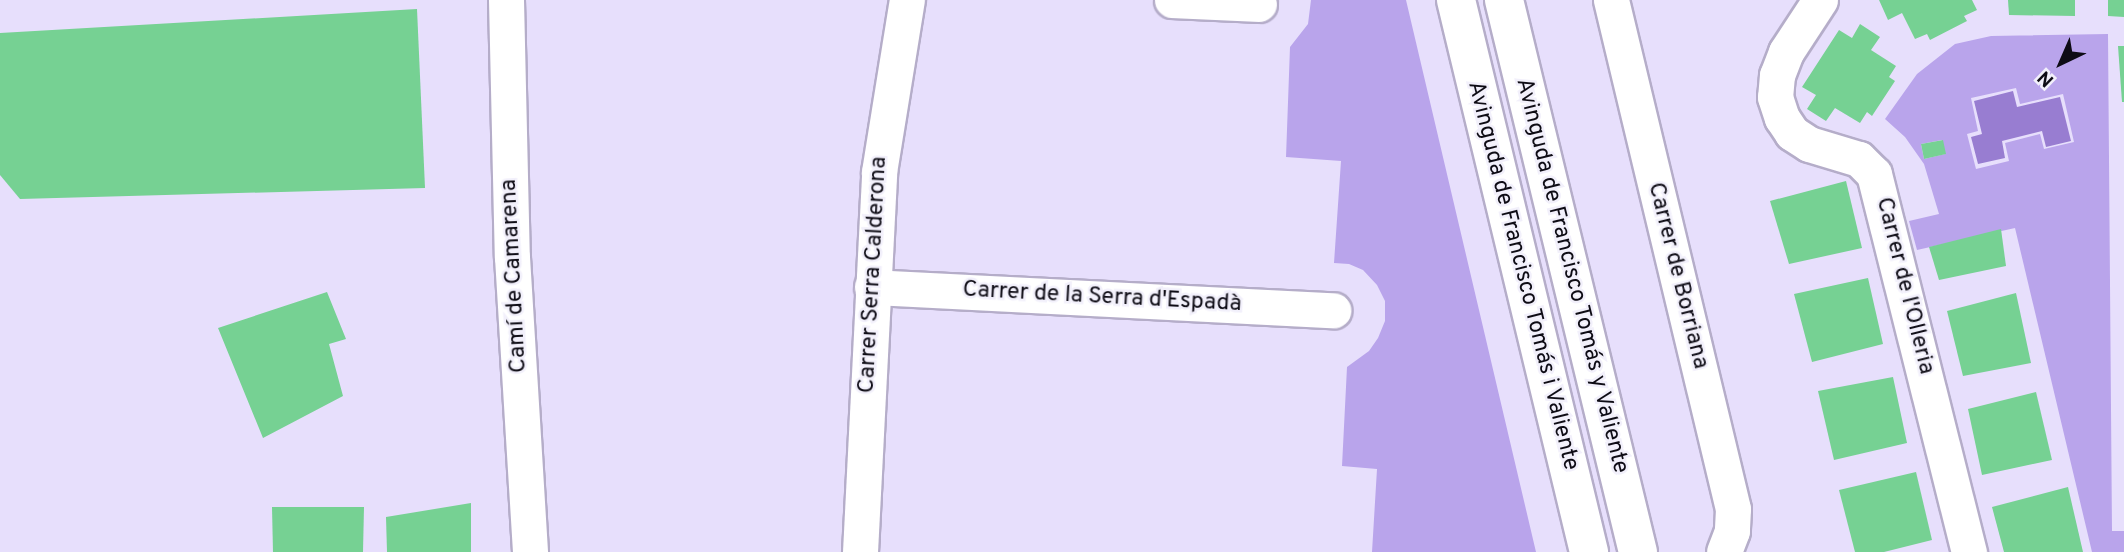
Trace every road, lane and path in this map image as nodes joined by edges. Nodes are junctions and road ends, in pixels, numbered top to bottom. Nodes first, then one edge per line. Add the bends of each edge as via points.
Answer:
1 (506, 0) edge
2 (907, 0) edge
3 (1172, 0) edge
4 (1456, 0) edge
5 (1504, 0) edge
6 (1611, 0) edge
7 (1820, 0) edge
8 (1259, 5) dead end
9 (872, 286) junction
10 (1333, 310) dead end
11 (530, 552) edge
12 (860, 552) edge
13 (1589, 552) edge
14 (1638, 552) edge
15 (1724, 552) edge
16 (1969, 552) edge

1 - 11 street, Camí de Camarena via 512,257
2 - 9 street, Carrer Serra Calderona via 878,172
3 - 8 street
4 - 13 main road, Avinguda de Francisco Tomás i Valiente
5 - 14 main road, Avinguda de Francisco Tomás y Valiente
6 - 15 street, Carrer de Borriana via 1733,509 1732,531
7 - 16 street, Carrer de l'Olleria via 1786,52 1775,97 1792,132 1809,144 1859,159 1874,174
9 - 10 street, Carrer de la Serra d'Espadà
9 - 12 street, Carrer Serra Calderona

